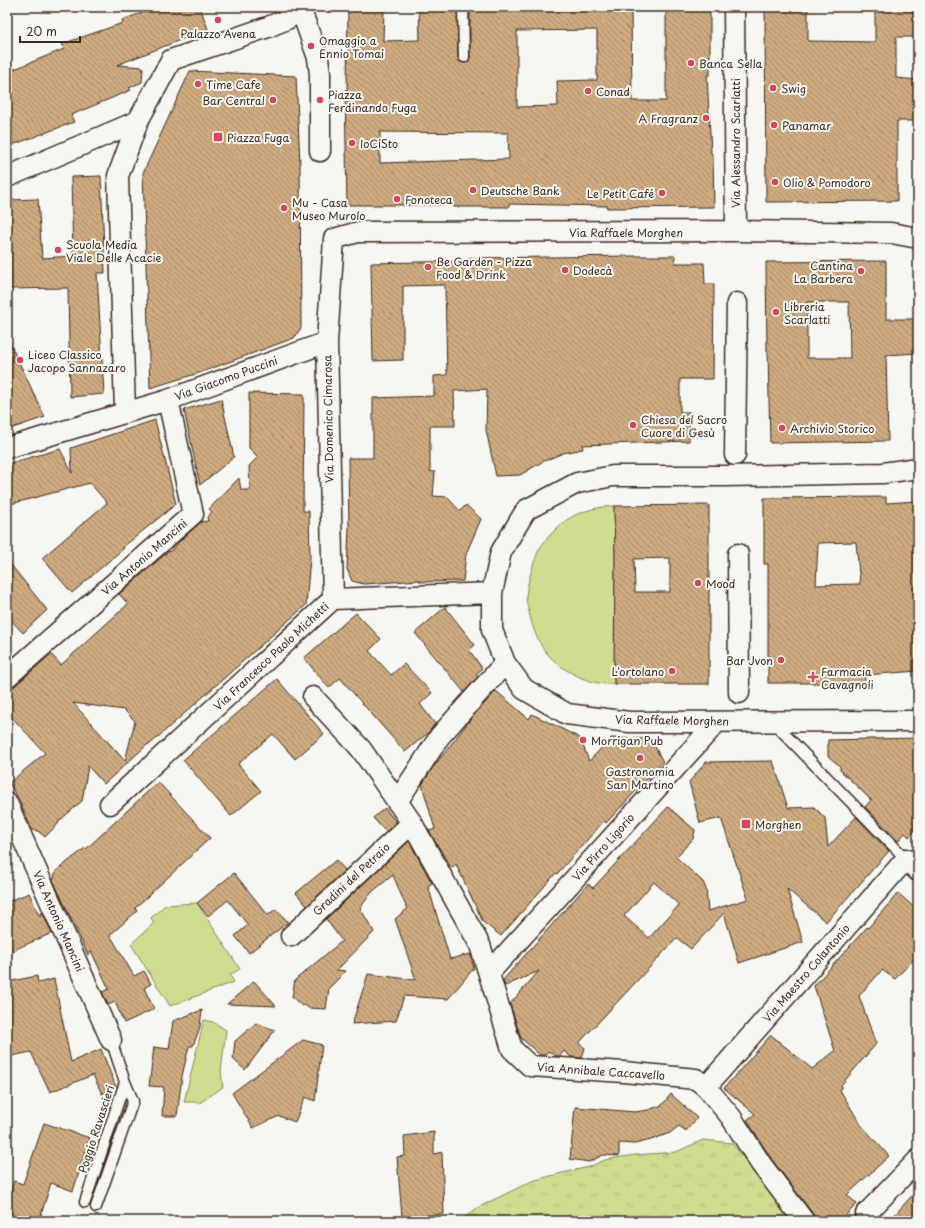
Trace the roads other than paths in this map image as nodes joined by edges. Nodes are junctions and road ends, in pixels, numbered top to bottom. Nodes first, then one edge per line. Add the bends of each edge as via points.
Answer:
1 (463, 7) edge
2 (734, 7) edge
3 (303, 9) edge
4 (464, 57) dead end
5 (138, 121) junction
6 (317, 151) dead end
7 (7, 177) edge
8 (736, 231) junction
9 (918, 238) edge
10 (334, 239) joint
11 (737, 303) dead end
12 (327, 342) junction
13 (168, 400) junction
14 (125, 412) junction
15 (7, 448) edge
16 (735, 455) dead end
17 (918, 468) edge
18 (738, 554) dead end
19 (492, 593) junction
20 (333, 599) junction
21 (505, 664) junction
22 (7, 677) edge
23 (738, 693) dead end
24 (313, 697) dead end
25 (918, 721) edge
26 (717, 722) junction
27 (773, 722) junction
28 (7, 802) edge
29 (397, 802) junction
30 (110, 804) dead end
31 (412, 823) junction
32 (912, 865) edge
33 (291, 936) dead end
34 (489, 973) junction
35 (111, 1040) joint
36 (125, 1082) junction
37 (706, 1087) junction
38 (918, 1160) edge
39 (85, 1202) dead end
40 (96, 1207) dead end
41 (866, 1214) dead end
42 (804, 1221) edge

1 - 4 lane
2 - 8 street, Via Alessandro Scarlatti
3 - 5 street via 268,27 171,60
3 - 6 street via 318,58 320,74 320,130
5 - 7 street
5 - 14 street via 118,176
8 - 9 street, Via Raffaele Morghen via 892,233
8 - 10 street, Via Raffaele Morghen via 358,232
10 - 12 street, Via Domenico Cimarosa
11 - 16 street
12 - 13 street, Via Giacomo Puccini
12 - 20 street, Via Domenico Cimarosa
13 - 14 street, Via Giacomo Puccini
13 - 22 street, Via Antonio Mancini via 193,514
14 - 15 street, Via Giacomo Puccini
17 - 19 street, Via Raffaele Morghen via 883,473 613,476 577,483 526,510 501,552
18 - 23 street
19 - 20 street, Via Francesco Paolo Michetti
19 - 21 street, Via Raffaele Morghen via 492,630
20 - 30 street, Via Francesco Paolo Michetti
21 - 26 street, Via Raffaele Morghen via 524,689 567,714 629,722
21 - 29 street via 440,736
24 - 29 street, Via Annibale Caccavello via 361,749
25 - 27 street, Via Raffaele Morghen
26 - 27 street, Via Raffaele Morghen
26 - 34 street, Via Pirro Ligorio
27 - 32 lane
28 - 35 street, Via Antonio Mancini
29 - 31 street, Via Annibale Caccavello
31 - 33 street, Gradini del Petraio
31 - 34 street, Via Annibale Caccavello via 480,945
32 - 37 street, Via Maestro Colantonio
34 - 37 street, Via Annibale Caccavello via 512,1050 530,1066 696,1079
35 - 36 lane, Poggio Ravascieri
36 - 39 lane, Poggio Ravascieri
36 - 40 lane via 133,1101
37 - 42 street, Via Annibale Caccavello via 731,1117 761,1164
38 - 41 street

